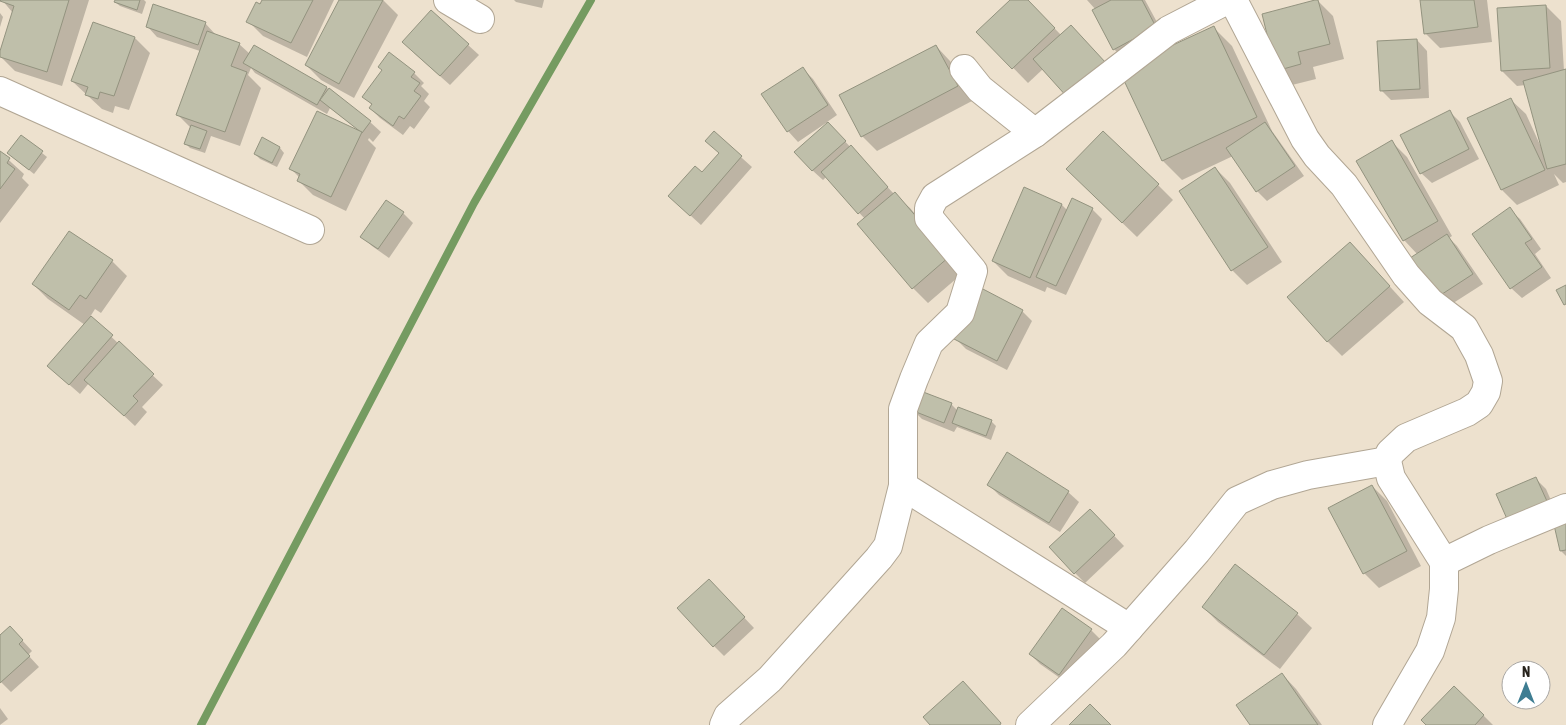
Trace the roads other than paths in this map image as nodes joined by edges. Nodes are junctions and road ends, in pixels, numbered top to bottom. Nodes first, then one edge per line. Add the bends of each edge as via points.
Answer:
1 (448, 0) edge
2 (1227, 0) edge
3 (1233, 0) edge
4 (480, 19) dead end
5 (964, 69) dead end
6 (0, 91) edge
7 (1035, 133) junction
8 (310, 230) dead end
9 (1387, 461) junction
10 (903, 486) junction
11 (1566, 508) edge
12 (1444, 562) junction
13 (1129, 628) junction
14 (724, 725) edge
15 (1030, 725) edge
16 (1387, 725) edge

1 - 4 street
2 - 7 street via 1169,30
3 - 9 street via 1305,139 1344,185 1406,275 1430,302 1464,328 1479,355 1488,381 1479,404 1406,438 1390,453
5 - 7 street via 980,90
6 - 8 street
7 - 10 street via 935,197 929,208 929,218 973,271 960,313 929,343 903,409
9 - 12 street via 1391,478
9 - 13 street via 1299,477 1237,501 1197,552
10 - 13 street
10 - 14 street via 888,546 770,679 728,716
11 - 12 street
12 - 16 street via 1441,618 1430,652
13 - 15 street

